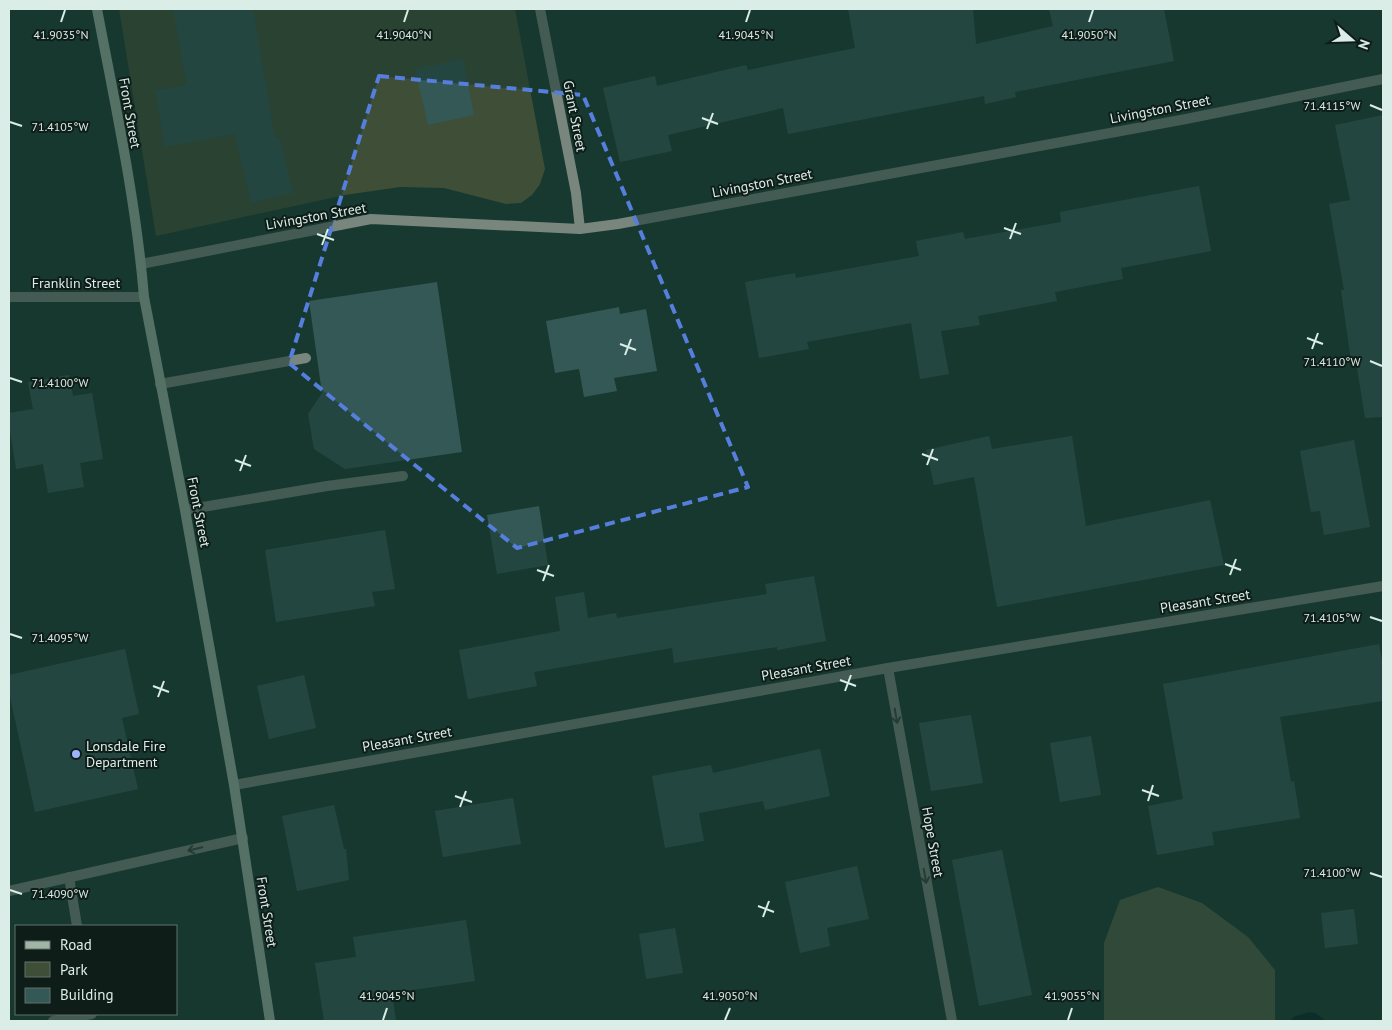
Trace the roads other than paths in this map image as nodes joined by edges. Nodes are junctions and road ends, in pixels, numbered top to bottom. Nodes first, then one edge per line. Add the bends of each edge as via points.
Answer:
1 (97, 9) edge
2 (540, 9) edge
3 (1383, 79) edge
4 (580, 229) junction
5 (141, 264) junction
6 (9, 297) edge
7 (144, 297) junction
8 (306, 358) dead end
9 (160, 384) junction
10 (403, 476) dead end
11 (185, 510) junction
12 (1383, 586) edge
13 (888, 668) junction
14 (234, 784) junction
15 (243, 838) junction
16 (69, 877) junction
17 (9, 891) edge
18 (77, 925) edge
19 (86, 1015) edge
20 (52, 1021) edge
21 (270, 1021) edge
22 (952, 1021) edge

1 - 5 main road, Front Street
2 - 4 street, Grant Street via 576,193
3 - 4 street, Livingston Street via 1186,119
4 - 5 street, Livingston Street via 371,219
5 - 7 main road, Front Street
6 - 7 street, Franklin Street
7 - 9 main road, Front Street
8 - 9 street
9 - 11 main road, Front Street
10 - 11 street
11 - 14 main road, Front Street
12 - 13 street, Pleasant Street
13 - 14 street, Pleasant Street
13 -> 22 street, Hope Street
14 - 15 main road, Front Street
15 -> 16 street
15 - 21 main road, Front Street
16 - 17 street
16 - 18 street
19 - 20 street

